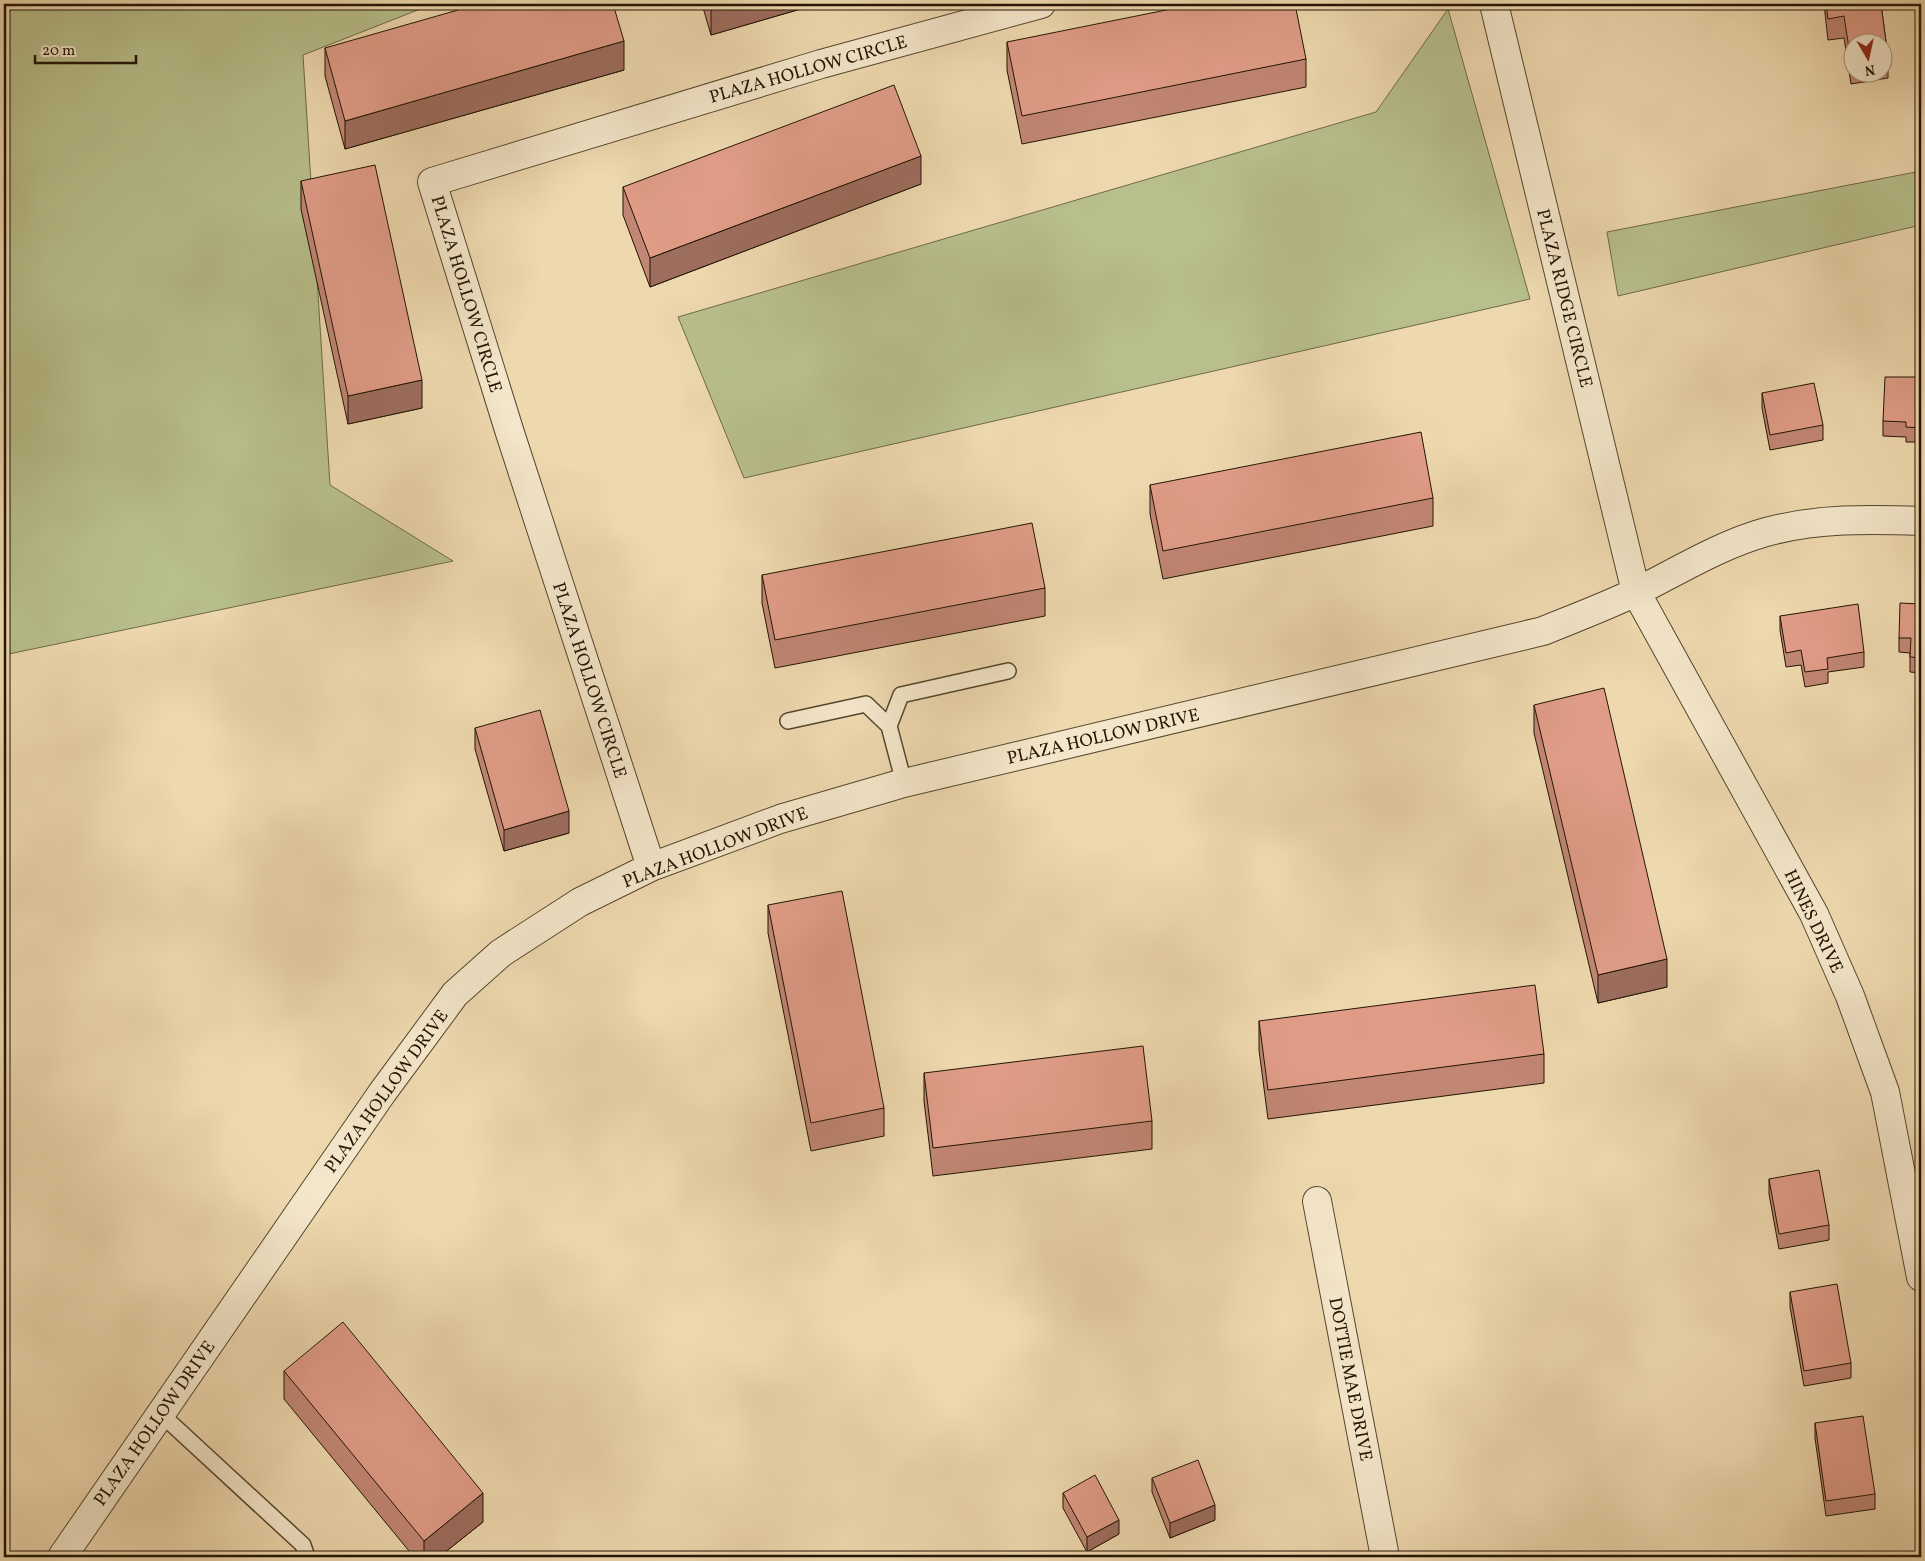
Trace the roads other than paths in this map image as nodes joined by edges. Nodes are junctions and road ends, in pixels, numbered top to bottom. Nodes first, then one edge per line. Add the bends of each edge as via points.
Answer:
1 (1041, 4) edge
2 (1494, 4) edge
3 (1921, 521) edge
4 (1636, 592) junction
5 (1008, 671) dead end
6 (788, 721) dead end
7 (889, 726) junction
8 (904, 783) junction
9 (651, 867) junction
10 (1317, 1201) dead end
11 (1921, 1276) edge
12 (161, 1414) junction
13 (62, 1557) edge
14 (307, 1557) edge
15 (1385, 1557) edge

1 - 9 street, PLAZA HOLLOW CIRCLE via 821,64 432,182
2 - 4 street, PLAZA RIDGE CIRCLE
3 - 4 street, PLAZA HOLLOW DRIVE via 1841,520 1767,532 1731,543
4 - 8 street, PLAZA HOLLOW DRIVE via 1543,631
4 - 11 street, HINES DRIVE via 1814,914 1850,996 1885,1092
5 - 7 lane via 901,694
6 - 7 lane via 866,704
7 - 8 lane
8 - 9 street, PLAZA HOLLOW DRIVE via 780,819
9 - 12 street, PLAZA HOLLOW DRIVE via 580,902 501,953 455,994 382,1093
10 - 15 street, DOTTIE MAE DRIVE
12 - 13 street, PLAZA HOLLOW DRIVE
12 - 14 lane via 303,1545

